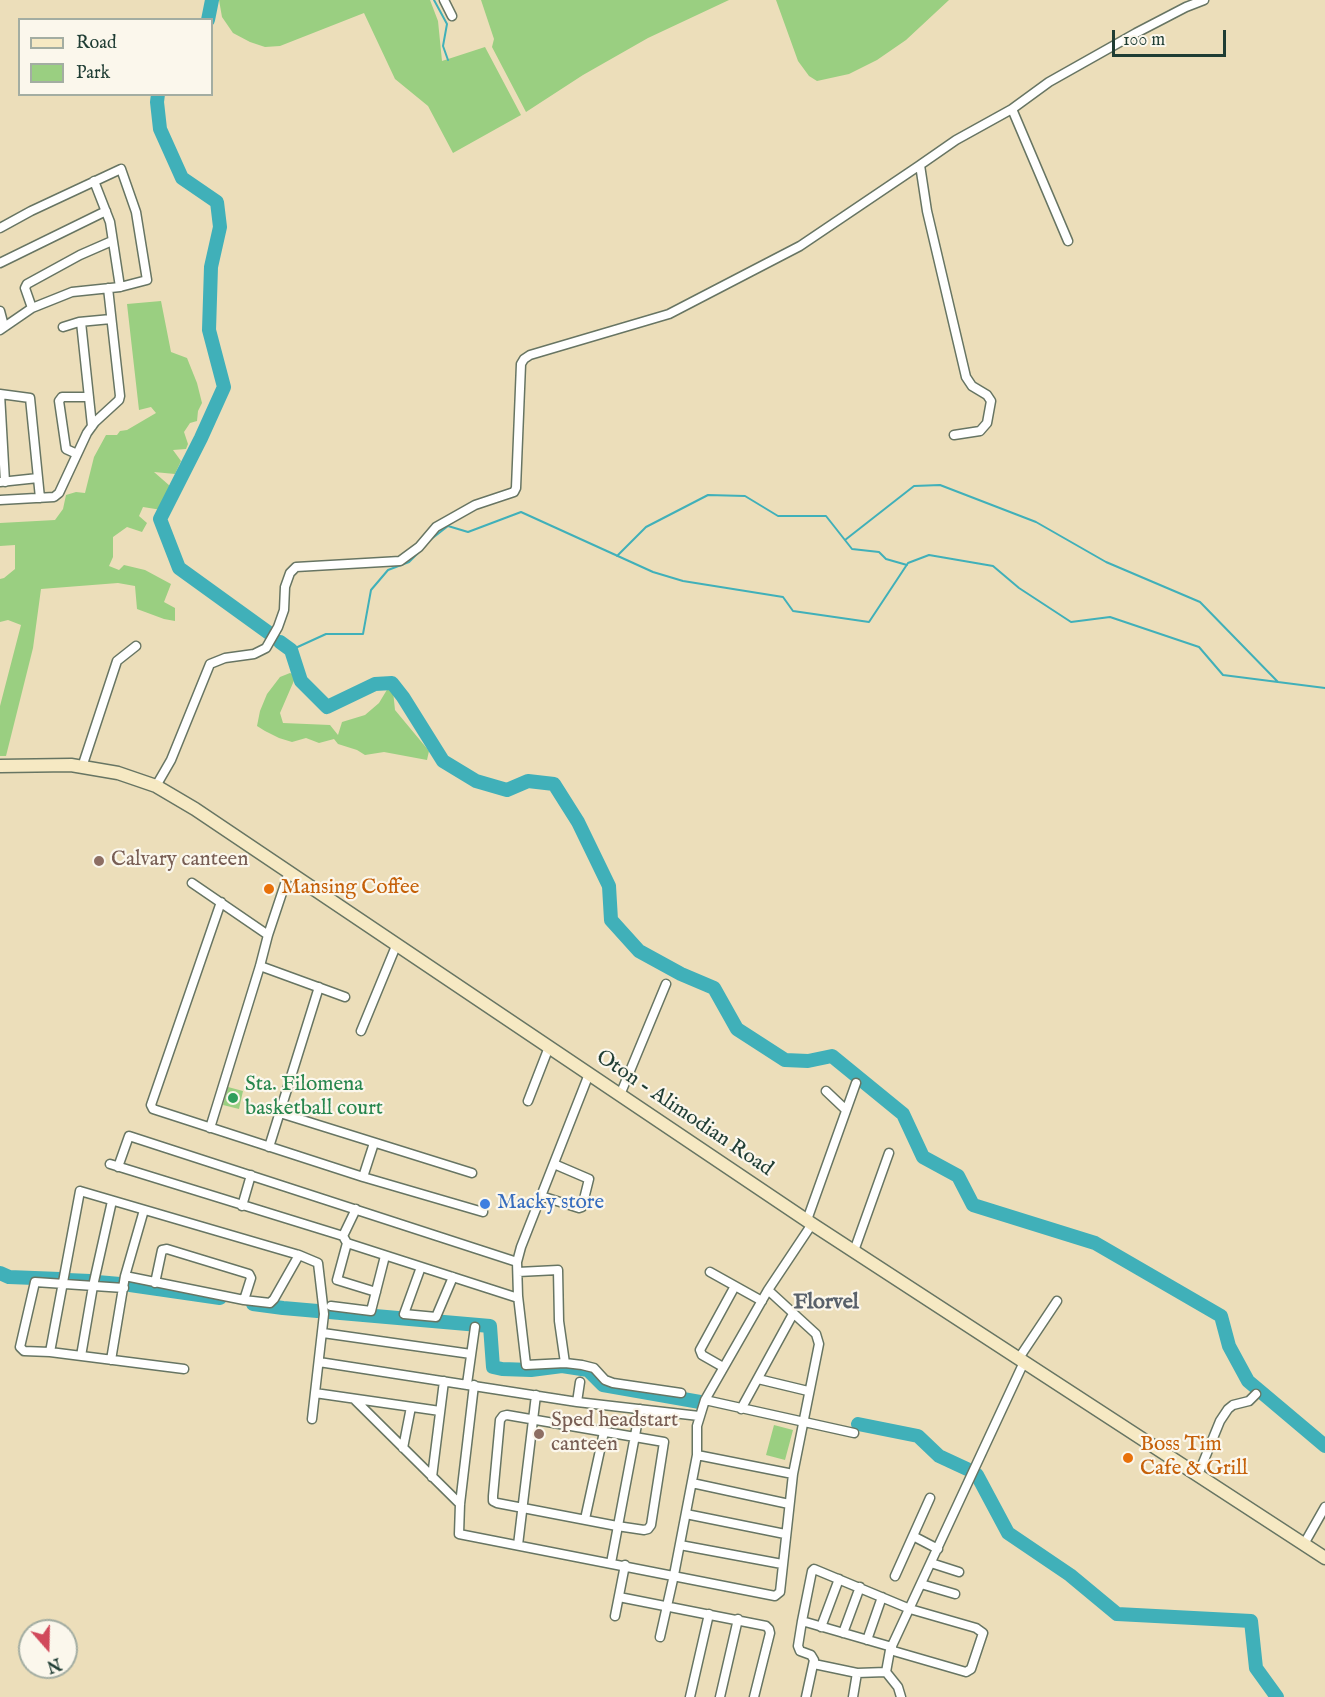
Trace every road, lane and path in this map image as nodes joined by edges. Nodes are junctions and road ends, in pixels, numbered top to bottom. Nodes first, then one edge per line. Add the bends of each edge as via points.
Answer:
1 (1204, 0) edge
2 (444, 1) edge
3 (452, 16) dead end
4 (1012, 109) junction
5 (920, 165) junction
6 (94, 181) junction
7 (106, 212) junction
8 (0, 228) edge
9 (112, 241) junction
10 (1068, 241) dead end
11 (0, 263) edge
12 (120, 287) junction
13 (108, 288) junction
14 (32, 308) junction
15 (0, 311) edge
16 (111, 319) junction
17 (81, 322) junction
18 (63, 327) dead end
19 (2, 328) edge
20 (0, 394) edge
21 (89, 397) junction
22 (92, 426) junction
23 (954, 435) dead end
24 (77, 454) junction
25 (38, 478) junction
26 (2, 482) edge
27 (40, 498) junction
28 (0, 500) edge
29 (136, 646) dead end
30 (0, 766) edge
31 (82, 767) junction
32 (156, 786) junction
33 (289, 872) junction
34 (192, 883) dead end
35 (220, 902) junction
36 (268, 935) junction
37 (396, 946) junction
38 (260, 966) junction
39 (666, 984) dead end
40 (319, 987) junction
41 (345, 997) dead end
42 (361, 1031) dead end
43 (549, 1047) junction
44 (590, 1074) junction
45 (856, 1083) dead end
46 (826, 1091) dead end
47 (620, 1095) junction
48 (528, 1101) dead end
49 (846, 1110) junction
50 (280, 1113) junction
51 (210, 1128) junction
52 (374, 1143) junction
53 (269, 1147) junction
54 (890, 1153) dead end
55 (554, 1164) junction
56 (472, 1173) dead end
57 (251, 1175) junction
58 (363, 1177) junction
59 (541, 1196) junction
60 (112, 1201) junction
61 (242, 1206) junction
62 (356, 1209) junction
63 (144, 1210) junction
64 (483, 1212) dead end
65 (810, 1222) junction
66 (345, 1240) junction
67 (854, 1251) junction
68 (299, 1255) junction
69 (386, 1256) junction
70 (518, 1262) junction
71 (421, 1267) junction
72 (518, 1272) junction
73 (710, 1272) dead end
74 (125, 1276) junction
75 (453, 1277) junction
76 (155, 1283) junction
77 (63, 1284) junction
78 (93, 1286) junction
79 (735, 1286) junction
80 (124, 1288) junction
81 (768, 1290) junction
82 (376, 1292) junction
83 (518, 1298) junction
84 (244, 1300) junction
85 (762, 1301) junction
86 (1056, 1301) dead end
87 (326, 1309) junction
88 (793, 1314) junction
89 (475, 1327) dead end
90 (323, 1333) junction
91 (50, 1352) junction
92 (471, 1354) junction
93 (81, 1356) junction
94 (111, 1360) junction
95 (1022, 1360) junction
96 (319, 1362) junction
97 (565, 1363) junction
98 (723, 1367) junction
99 (184, 1369) dead end
100 (758, 1379) junction
101 (444, 1381) junction
102 (580, 1382) dead end
103 (470, 1385) junction
104 (808, 1390) junction
105 (315, 1393) junction
106 (681, 1393) dead end
107 (1256, 1394) dead end
108 (536, 1395) junction
109 (354, 1399) junction
110 (705, 1400) junction
111 (577, 1402) junction
112 (411, 1407) junction
113 (640, 1409) junction
114 (741, 1409) junction
115 (440, 1411) junction
116 (699, 1416) junction
117 (312, 1419) dead end
118 (533, 1420) junction
119 (802, 1422) junction
120 (604, 1432) junction
121 (854, 1433) dead end
122 (636, 1438) junction
123 (403, 1448) junction
124 (697, 1455) junction
125 (792, 1474) junction
126 (1198, 1475) junction
127 (432, 1477) junction
128 (692, 1483) junction
129 (930, 1498) dead end
130 (460, 1504) junction
131 (789, 1504) junction
132 (1325, 1507) edge
133 (524, 1508) junction
134 (686, 1514) junction
135 (585, 1519) junction
136 (617, 1527) junction
137 (785, 1534) junction
138 (913, 1536) junction
139 (1304, 1544) junction
140 (518, 1545) junction
141 (680, 1545) junction
142 (938, 1549) junction
143 (1325, 1558) edge
144 (611, 1563) junction
145 (931, 1563) junction
146 (782, 1564) junction
147 (625, 1565) junction
148 (959, 1572) dead end
149 (674, 1575) junction
150 (895, 1576) dead end
151 (839, 1579) junction
152 (921, 1584) junction
153 (860, 1587) junction
154 (955, 1594) dead end
155 (619, 1597) junction
156 (882, 1597) junction
157 (667, 1606) junction
158 (910, 1609) junction
159 (709, 1614) junction
160 (615, 1616) dead end
161 (738, 1619) junction
162 (802, 1621) junction
163 (820, 1627) junction
164 (843, 1633) junction
165 (660, 1637) dead end
166 (867, 1640) junction
167 (891, 1648) junction
168 (814, 1664) junction
169 (886, 1672) junction
170 (857, 1673) junction
171 (690, 1697) edge
172 (720, 1697) edge
173 (753, 1697) edge
174 (806, 1697) edge
175 (853, 1697) edge
176 (900, 1697) edge

1 - 4 street via 1049,82
2 - 3 street
4 - 5 street
4 - 10 street
5 - 23 street via 966,377 991,401 987,423 980,431
5 - 32 street via 800,246 669,314 524,359 514,492 475,505 436,527 420,547 400,561 296,567 285,587 278,627 266,648 210,664 171,760
6 - 7 street
6 - 8 street
6 - 12 street via 121,169 136,212 147,280
7 - 9 street
7 - 11 street
9 - 12 street
9 - 14 street via 27,284
12 - 13 street
13 - 14 street via 72,291
13 - 16 street
14 - 19 street
15 - 19 street
16 - 17 street
16 - 22 street via 120,396
17 - 18 street
17 - 21 street
20 - 25 street via 30,398
20 - 26 street
21 - 22 street
21 - 24 street via 63,397 59,401 66,449
22 - 24 street
24 - 27 street via 59,493
25 - 26 street
25 - 27 street
27 - 28 street
29 - 31 street via 117,661
30 - 31 main road, Oton - Alimodian Road
31 - 32 main road, Oton - Alimodian Road via 118,772
32 - 33 main road, Oton - Alimodian Road
33 - 36 street
33 - 37 main road, Oton - Alimodian Road
34 - 35 street
35 - 36 street
35 - 51 street via 151,1105 153,1109
36 - 38 street
37 - 42 street
37 - 43 main road, Oton - Alimodian Road
38 - 40 street
38 - 51 street
39 - 47 street
40 - 41 street
40 - 50 street
43 - 44 main road, Oton - Alimodian Road
43 - 48 street
44 - 47 main road, Oton - Alimodian Road
44 - 55 street
45 - 49 street
46 - 49 street
47 - 65 main road, Oton - Alimodian Road
49 - 65 street
50 - 52 street
50 - 53 street
51 - 53 street
52 - 56 street
52 - 58 street
53 - 58 street
54 - 67 street
55 - 59 street
55 - 59 street via 589,1179 582,1207
57 - 61 street
57 - 61 street via 129,1136 114,1166
57 - 62 street
58 - 64 street
59 - 70 street
60 - 63 street
60 - 77 street via 80,1191
60 - 78 street
61 - 66 street
62 - 66 street
62 - 70 street
63 - 68 street
63 - 74 street
65 - 67 main road, Oton - Alimodian Road
65 - 81 street
66 - 69 street
66 - 82 street via 337,1280
67 - 95 main road, Oton - Alimodian Road
68 - 84 street via 273,1302
68 - 87 street via 319,1265
69 - 71 street
69 - 82 street
70 - 72 street
71 - 75 street
71 - 75 street via 404,1314 436,1317
72 - 83 street
72 - 97 street via 559,1272 559,1321
73 - 79 street
74 - 76 street
74 - 80 street
75 - 83 street
76 - 84 street
76 - 84 street via 162,1250 167,1249 249,1274
77 - 78 street
77 - 91 street
77 - 91 street via 34,1283 20,1347 24,1351
78 - 80 street
78 - 93 street
79 - 85 street
79 - 98 street via 700,1350
80 - 94 street
81 - 85 street
81 - 88 street
82 - 87 street via 370,1311
83 - 97 street via 526,1365
85 - 98 street
86 - 95 street
87 - 90 street
88 - 100 street
88 - 104 street via 818,1338
89 - 92 street
90 - 92 street
90 - 96 street
91 - 93 street
92 - 103 street
93 - 94 street
94 - 99 street
95 - 126 main road, Oton - Alimodian Road
95 - 142 street
96 - 101 street
96 - 105 street
97 - 106 street via 594,1368 613,1383
98 - 110 street
100 - 104 street
100 - 114 street
101 - 103 street
101 - 115 street
102 - 111 street
103 - 108 street
103 - 130 street
104 - 119 street
105 - 109 street
105 - 117 street
107 - 126 street via 1228,1409
108 - 111 street
108 - 118 street
109 - 112 street
109 - 123 street
110 - 114 street
110 - 116 street
111 - 113 street
112 - 115 street
112 - 123 street
113 - 116 street
113 - 122 street
114 - 119 street
115 - 127 street
116 - 124 street
118 - 120 street
118 - 133 street
118 - 133 street via 507,1415 500,1420 493,1501
119 - 121 street
119 - 125 street
120 - 122 street
120 - 135 street
122 - 136 street
122 - 136 street via 664,1442 651,1525 644,1530
123 - 127 street
124 - 125 street
124 - 128 street
125 - 131 street
126 - 139 main road, Oton - Alimodian Road
127 - 130 street
128 - 131 street
128 - 134 street
129 - 138 street
130 - 140 street via 459,1534
131 - 137 street
132 - 139 street
133 - 135 street
133 - 140 street
134 - 137 street
134 - 141 street
135 - 136 street
136 - 144 street
137 - 146 street
138 - 142 street
138 - 150 street
139 - 143 main road, Oton - Alimodian Road
140 - 144 street
141 - 146 street
141 - 149 street
142 - 145 street
144 - 147 street
145 - 148 street
145 - 152 street
146 - 149 street via 780,1592 775,1596
147 - 149 street
147 - 155 street
149 - 157 street
151 - 153 street
151 - 162 street via 819,1569 812,1571
151 - 163 street
152 - 154 street
152 - 158 street
153 - 156 street
153 - 164 street
155 - 157 street
155 - 160 street
156 - 158 street
156 - 166 street
157 - 159 street
157 - 165 street
158 - 167 street
158 - 167 street via 981,1630 971,1669 966,1672
159 - 161 street
159 - 171 street
161 - 172 street
161 - 173 street via 766,1626 770,1633
162 - 163 street
162 - 168 street via 799,1649 811,1655
163 - 164 street
164 - 166 street
166 - 167 street
167 - 169 street
168 - 170 street
168 - 174 street
169 - 170 street
169 - 176 street via 898,1687
170 - 175 street

